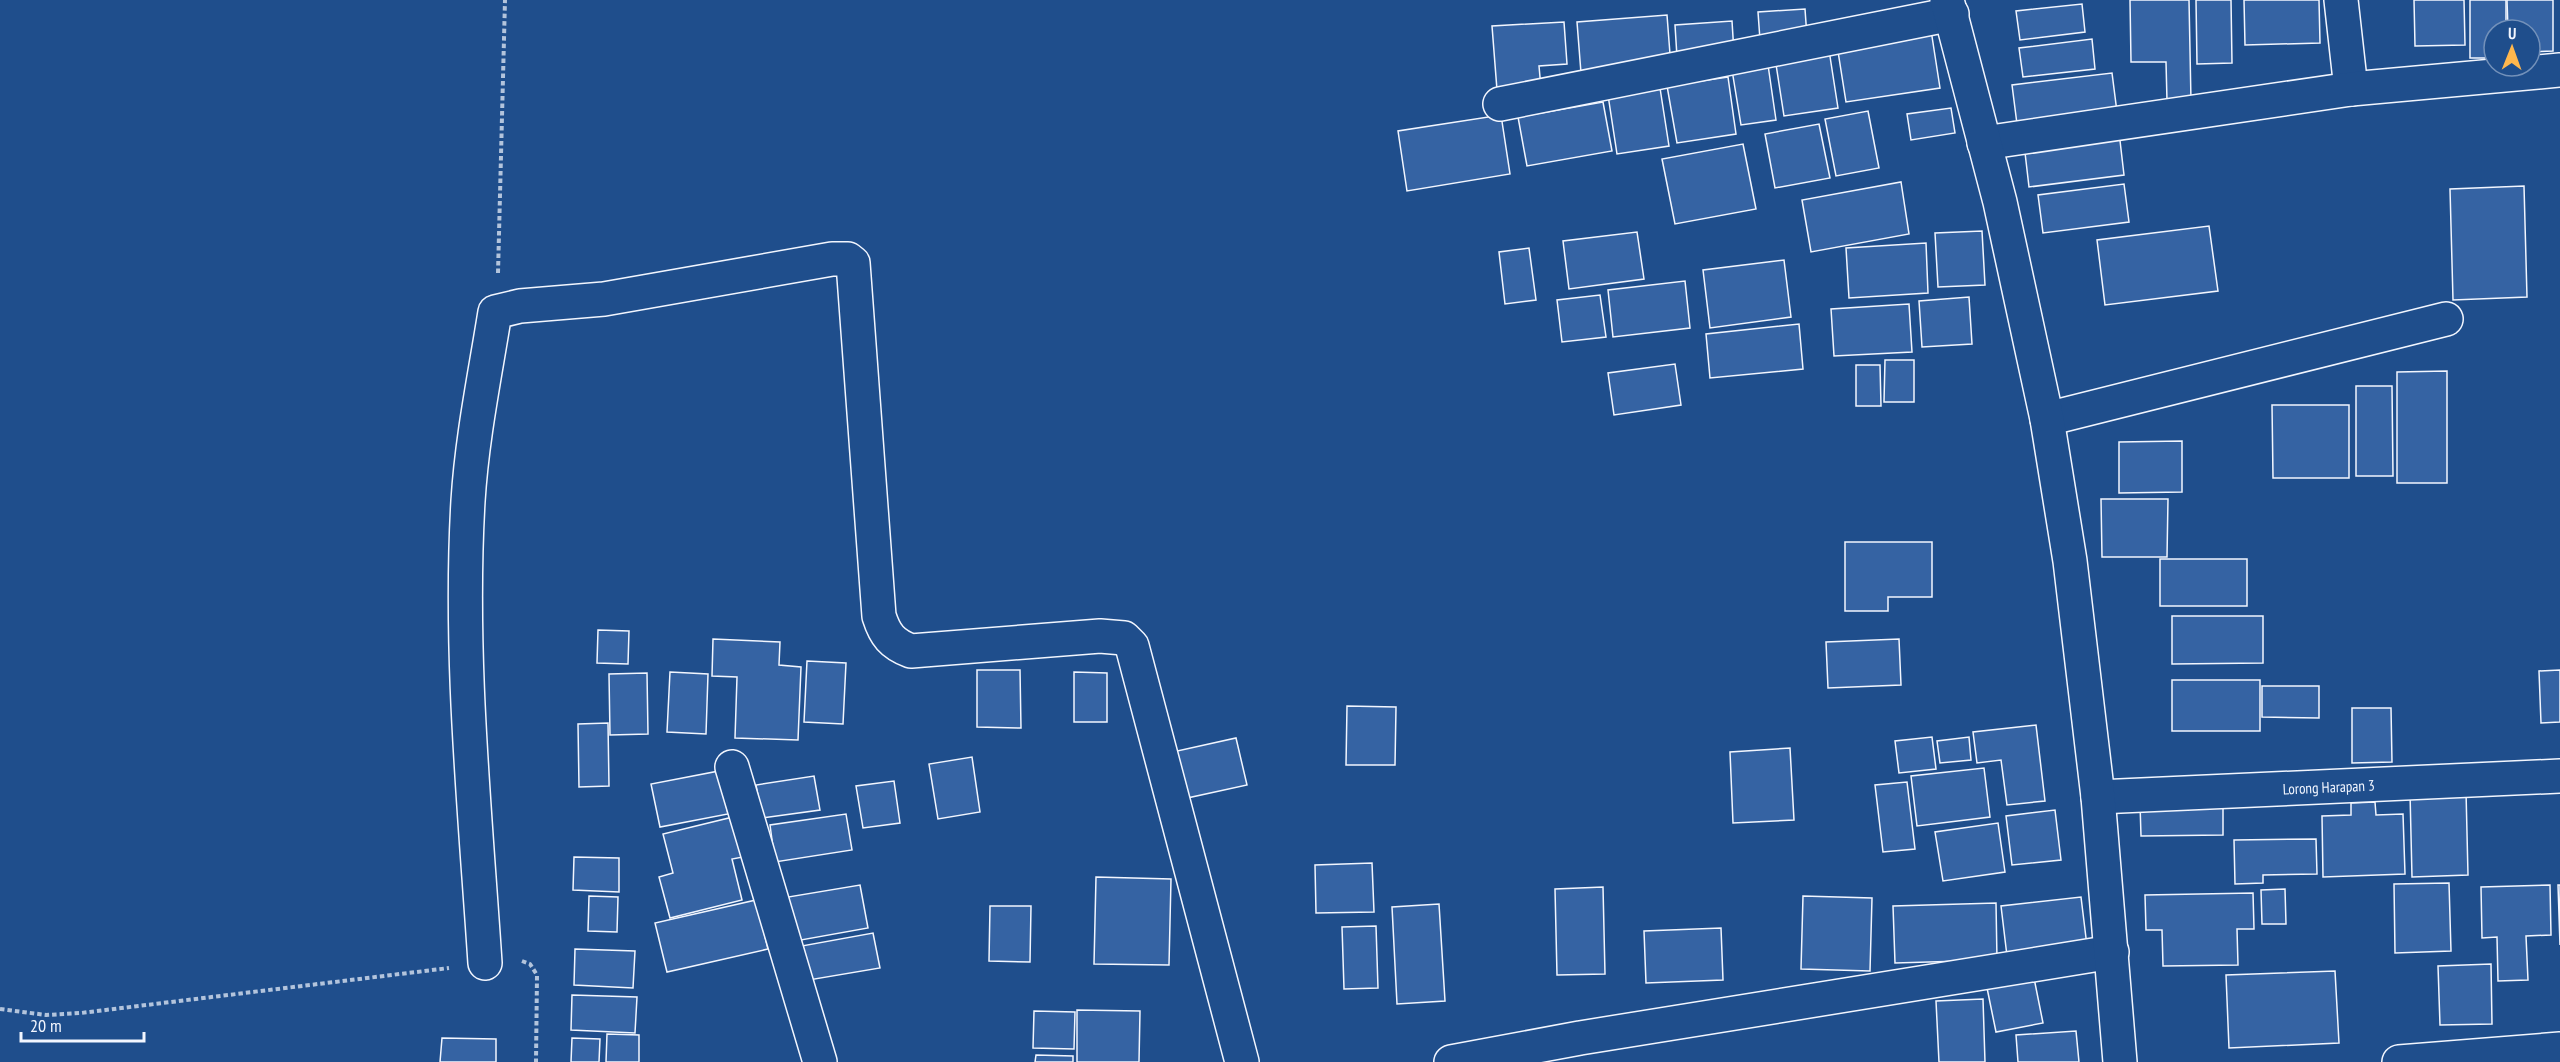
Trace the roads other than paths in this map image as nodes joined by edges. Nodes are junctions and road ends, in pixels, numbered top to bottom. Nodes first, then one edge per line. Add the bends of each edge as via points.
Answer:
1 (2341, 0) edge
2 (1949, 7) edge
3 (2560, 70) edge
4 (2351, 89) junction
5 (1500, 104) dead end
6 (1984, 143) junction
7 (2446, 319) dead end
8 (2047, 418) junction
9 (732, 768) dead end
10 (2560, 776) edge
11 (2098, 797) junction
12 (2112, 952) junction
13 (484, 963) road end
14 (2560, 1048) edge
15 (820, 1062) edge
16 (1242, 1062) edge
17 (1451, 1062) edge
18 (2120, 1062) edge
19 (2398, 1062) edge

1 - 4 street
2 - 5 street
2 - 6 street
3 - 4 street
4 - 6 street
6 - 8 street
7 - 8 street
8 - 11 street via 2070,561
9 - 15 street
10 - 11 street, Lorong Harapan 3
11 - 12 street
12 - 17 street
12 - 18 street
13 - 16 street via 465,631 472,447 495,312 604,299 848,259 853,263 879,616 884,633 896,645 911,651 1100,636 1124,638 1132,646
14 - 19 street

